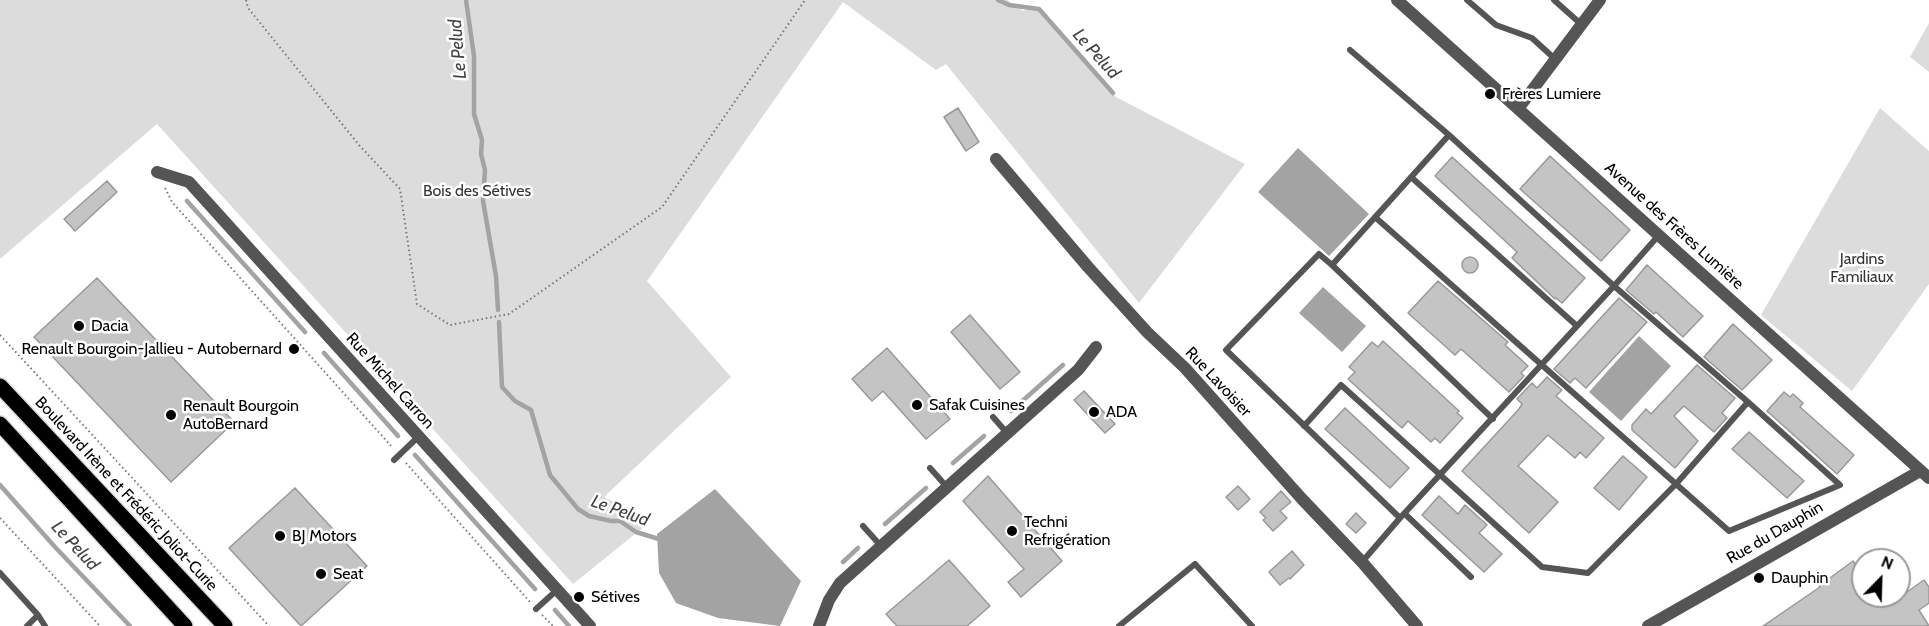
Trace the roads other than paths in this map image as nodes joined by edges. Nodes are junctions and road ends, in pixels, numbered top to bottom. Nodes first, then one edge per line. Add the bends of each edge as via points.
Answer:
1 (1397, 0) edge
2 (1467, 0) edge
3 (1554, 0) edge
4 (1600, 0) edge
5 (1582, 24) junction
6 (1350, 50) dead end
7 (1555, 59) junction
8 (1518, 109) junction
9 (1449, 135) junction
10 (996, 159) dead end
11 (157, 172) road end
12 (1411, 177) junction
13 (1375, 217) junction
14 (1659, 235) junction
15 (1332, 265) junction
16 (1614, 286) junction
17 (1577, 326) junction
18 (1096, 347) dead end
19 (1542, 365) junction
20 (0, 386) edge
21 (1748, 402) junction
22 (993, 417) dead end
23 (1493, 419) junction
24 (0, 424) edge
25 (1304, 426) junction
26 (1008, 433) junction
27 (418, 437) junction
28 (397, 457) road end
29 (930, 468) dead end
30 (1442, 475) junction
31 (1924, 475) edge
32 (1676, 484) junction
33 (947, 487) junction
34 (1402, 516) junction
35 (863, 526) dead end
36 (881, 546) junction
37 (1362, 562) junction
38 (0, 573) edge
39 (1472, 577) dead end
40 (557, 590) junction
41 (536, 609) road end
42 (38, 615) junction
43 (27, 626) edge
44 (45, 626) edge
45 (185, 626) edge
46 (225, 626) edge
47 (590, 626) edge
48 (819, 626) edge
49 (1119, 626) edge
50 (1252, 626) edge
51 (1417, 626) edge
52 (1648, 626) edge

1 - 8 street, Avenue des Frères Lumière
2 - 7 lane via 1496,25 1532,38
3 - 5 lane
4 - 5 street
5 - 7 street
6 - 9 lane
7 - 8 street
8 - 14 street, Avenue des Frères Lumière
9 - 12 lane
9 - 16 lane
10 - 37 street, Rue Lavoisier via 1147,333 1185,368
11 - 27 street, Rue Michel Carron via 189,182
12 - 13 lane
12 - 17 lane
13 - 15 lane
13 - 19 lane
14 - 16 lane
14 - 31 street, Avenue des Frères Lumière
15 - 23 lane
15 - 25 lane via 1319,254 1226,350
16 - 17 lane
16 - 21 lane
17 - 19 lane
18 - 26 street via 1078,370
19 - 23 lane
19 - 32 lane
20 - 46 main road, Boulevard Irène et Frédéric Joliot-Curie
21 - 32 lane
21 - 32 lane via 1840,485 1729,531
22 - 26 lane
23 - 30 lane
24 - 45 main road
25 - 30 lane via 1341,385
25 - 34 lane
26 - 33 street
27 - 28 lane
27 - 40 street, Rue Michel Carron
29 - 33 lane
30 - 32 lane via 1542,567 1588,573
30 - 34 lane
31 - 52 street, Rue du Dauphin via 1844,512
33 - 36 street
34 - 37 lane
34 - 39 lane
35 - 36 lane
36 - 48 street via 840,583
37 - 51 street, Rue Lavoisier
38 - 42 lane
40 - 41 lane
40 - 47 street, Rue Michel Carron
42 - 43 lane
42 - 44 lane
49 - 50 lane via 1195,564

